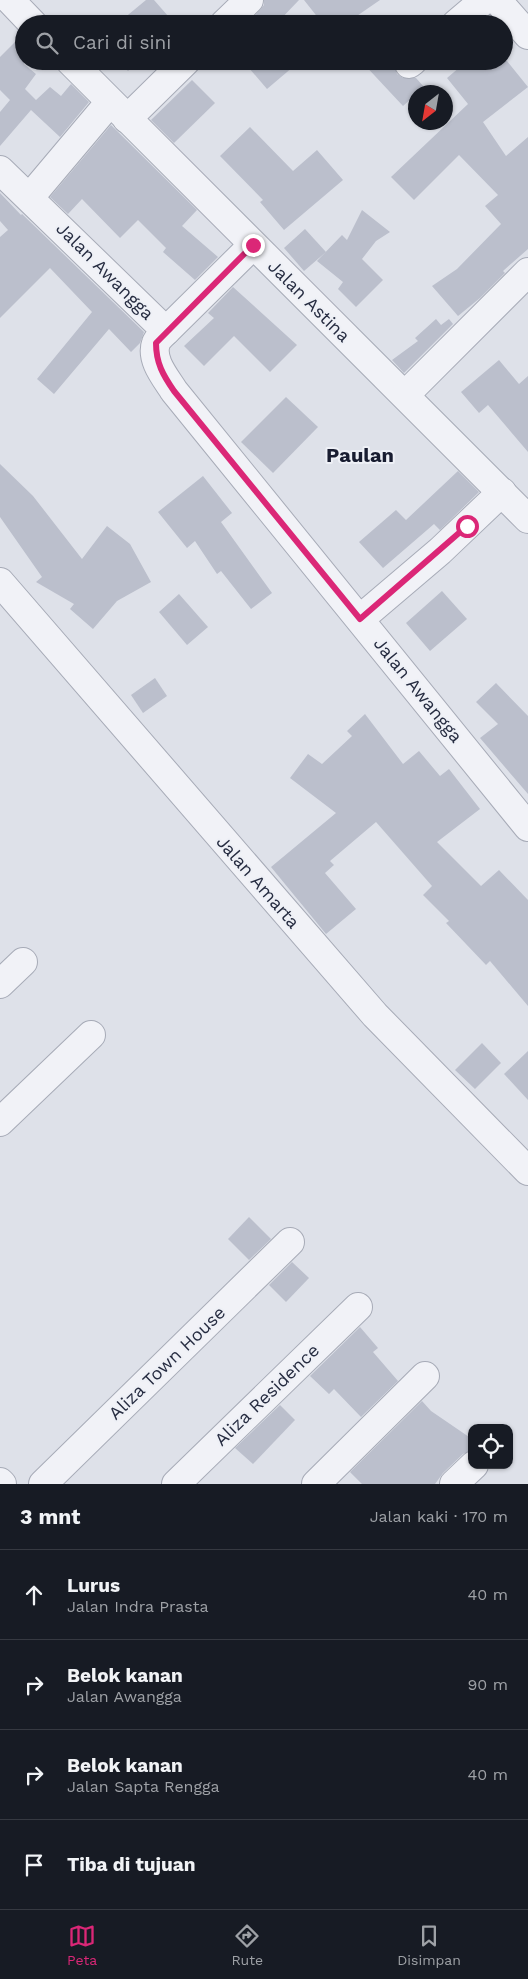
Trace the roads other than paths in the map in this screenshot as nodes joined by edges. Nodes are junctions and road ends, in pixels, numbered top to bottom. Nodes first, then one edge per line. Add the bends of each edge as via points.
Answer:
1 (10, 0) edge
2 (249, 0) edge
3 (484, 0) edge
4 (497, 0) edge
5 (24, 15) edge
6 (233, 15) edge
7 (466, 15) edge
8 (510, 15) edge
9 (513, 19) edge
10 (528, 36) edge
11 (79, 70) edge
12 (174, 70) edge
13 (118, 111) junction
14 (0, 170) edge
15 (30, 197) junction
16 (253, 245) junction
17 (528, 272) edge
18 (166, 331) junction
19 (405, 396) junction
20 (502, 492) junction
21 (528, 518) edge
22 (0, 582) edge
23 (360, 619) junction
24 (528, 826) edge
25 (23, 962) dead end
26 (0, 984) edge
27 (91, 1035) dead end
28 (0, 1122) edge
29 (528, 1171) edge
30 (290, 1242) dead end
31 (358, 1306) dead end
32 (425, 1376) dead end
33 (470, 1469) edge
34 (44, 1484) edge
35 (176, 1484) edge
36 (316, 1484) edge
37 (454, 1484) edge

1 - 5 street
2 - 6 street
3 - 7 street
4 - 8 street
9 - 10 street
11 - 13 street, Jalan Astina
12 - 13 street
13 - 15 street
13 - 16 street, Jalan Astina
14 - 15 street, Jalan Awangga
15 - 18 street, Jalan Awangga
16 - 18 street
16 - 19 street, Jalan Astina
17 - 19 street
18 - 23 street, Jalan Awangga via 156,343 161,372
19 - 20 street, Jalan Astina
20 - 21 street, Jalan Astina
20 - 23 street via 440,551
22 - 29 street, Jalan Amarta via 375,1015
23 - 24 street, Jalan Awangga
25 - 26 street
27 - 28 street
30 - 34 street, Aliza Town House
31 - 35 street, Aliza Residence
32 - 36 street
33 - 37 street

